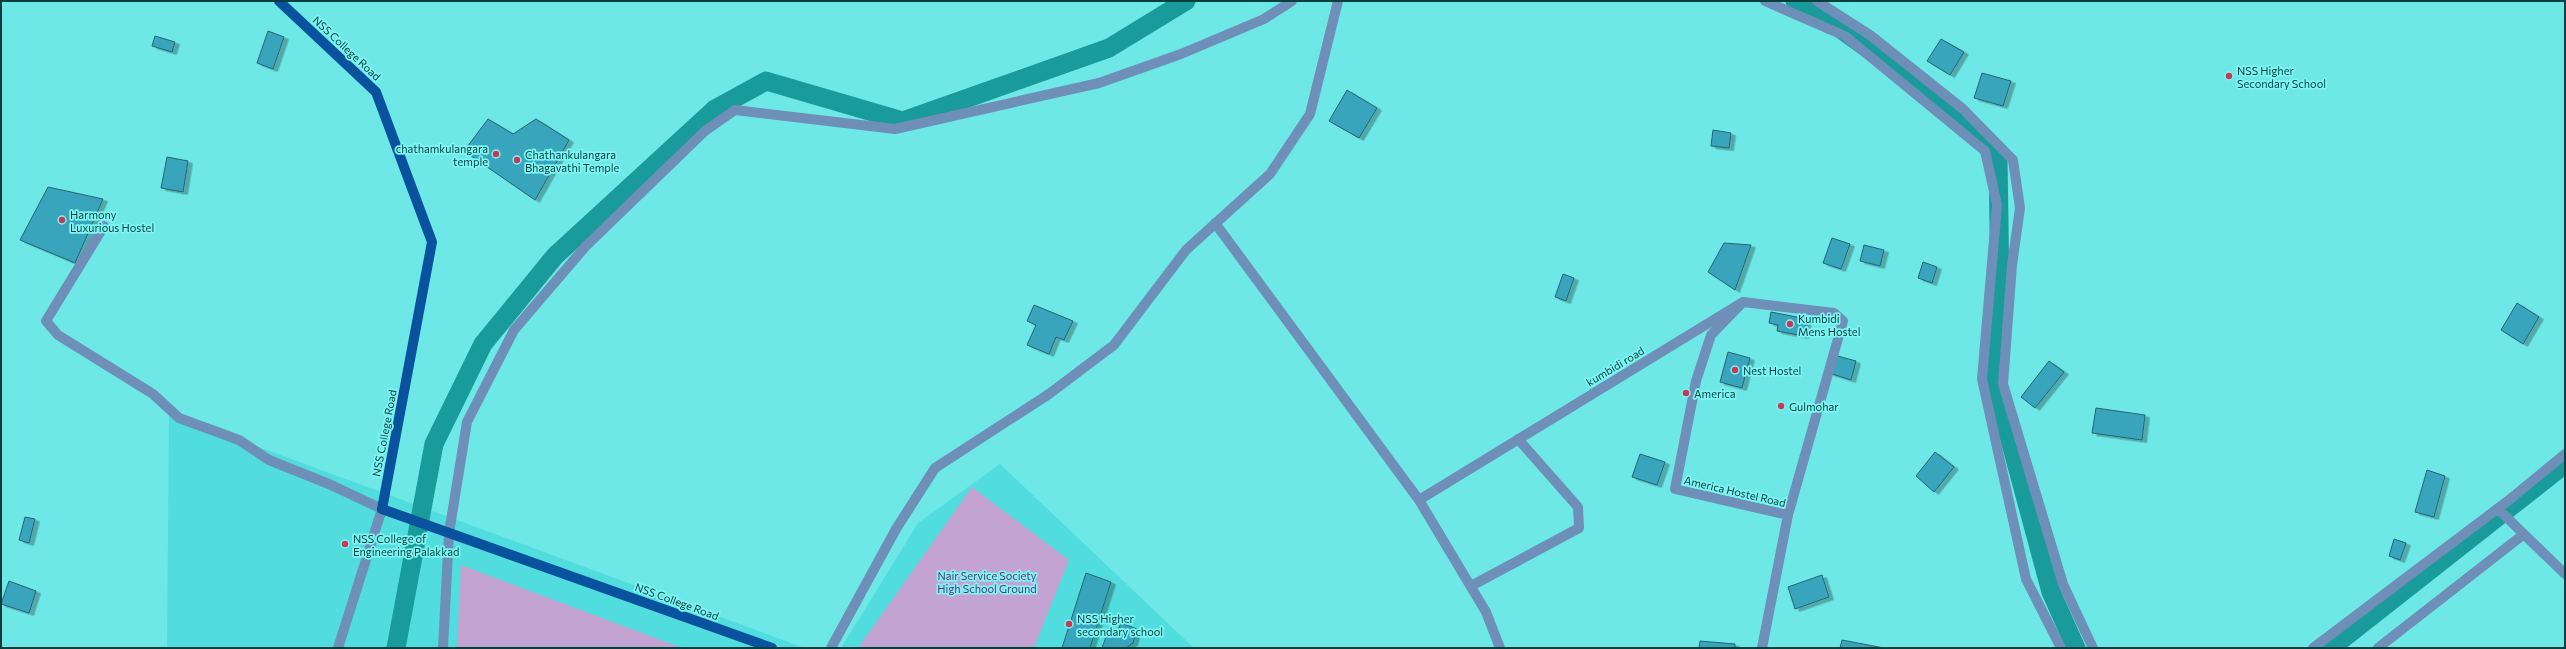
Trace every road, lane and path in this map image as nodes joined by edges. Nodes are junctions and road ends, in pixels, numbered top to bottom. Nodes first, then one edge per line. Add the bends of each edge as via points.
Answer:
1 (279, 1) edge
2 (1292, 1) edge
3 (1338, 1) edge
4 (1765, 1) edge
5 (1817, 1) edge
6 (1215, 223) junction
7 (104, 226) dead end
8 (1743, 302) junction
9 (1518, 439) junction
10 (2565, 454) edge
11 (1419, 500) junction
12 (382, 509) junction
13 (2498, 509) junction
14 (1788, 515) junction
15 (449, 533) junction
16 (2524, 534) junction
17 (2565, 574) edge
18 (1471, 586) junction
19 (338, 648) edge
20 (443, 648) edge
21 (772, 648) edge
22 (831, 648) edge
23 (1500, 648) edge
24 (1762, 648) edge
25 (2061, 648) edge
26 (2093, 648) edge
27 (2313, 648) edge
28 (2378, 648) edge

1 - 12 main road, NSS College Road via 376,92 432,242
2 - 15 street via 1264,19 1099,84 895,129 735,110 705,131 585,246 514,330 467,422
3 - 6 street via 1310,114 1270,174
4 - 25 street via 1845,36 1985,151 1997,205 1982,379 2026,579
5 - 26 street via 1870,35 1964,109 2013,160 2020,208 2012,264 2003,384 2063,584
6 - 11 street
6 - 22 street via 1186,250 1114,345 1049,394 935,468 896,529
7 - 12 street via 46,321 58,335 153,394 179,418 239,440 269,460
8 - 9 street, kumbidi road
8 - 14 street via 1834,313 1843,321
8 - 14 street, America Hostel Road via 1711,335 1696,381 1675,489
9 - 11 street, kumbidi road
9 - 18 street via 1578,507 1579,528
10 - 13 street
11 - 18 street
12 - 15 main road, NSS College Road
12 - 19 street
13 - 16 street
13 - 27 street
14 - 24 street, America Hostel Road
15 - 20 street
15 - 21 main road, NSS College Road
16 - 17 street
16 - 28 street
18 - 23 street via 1486,612

